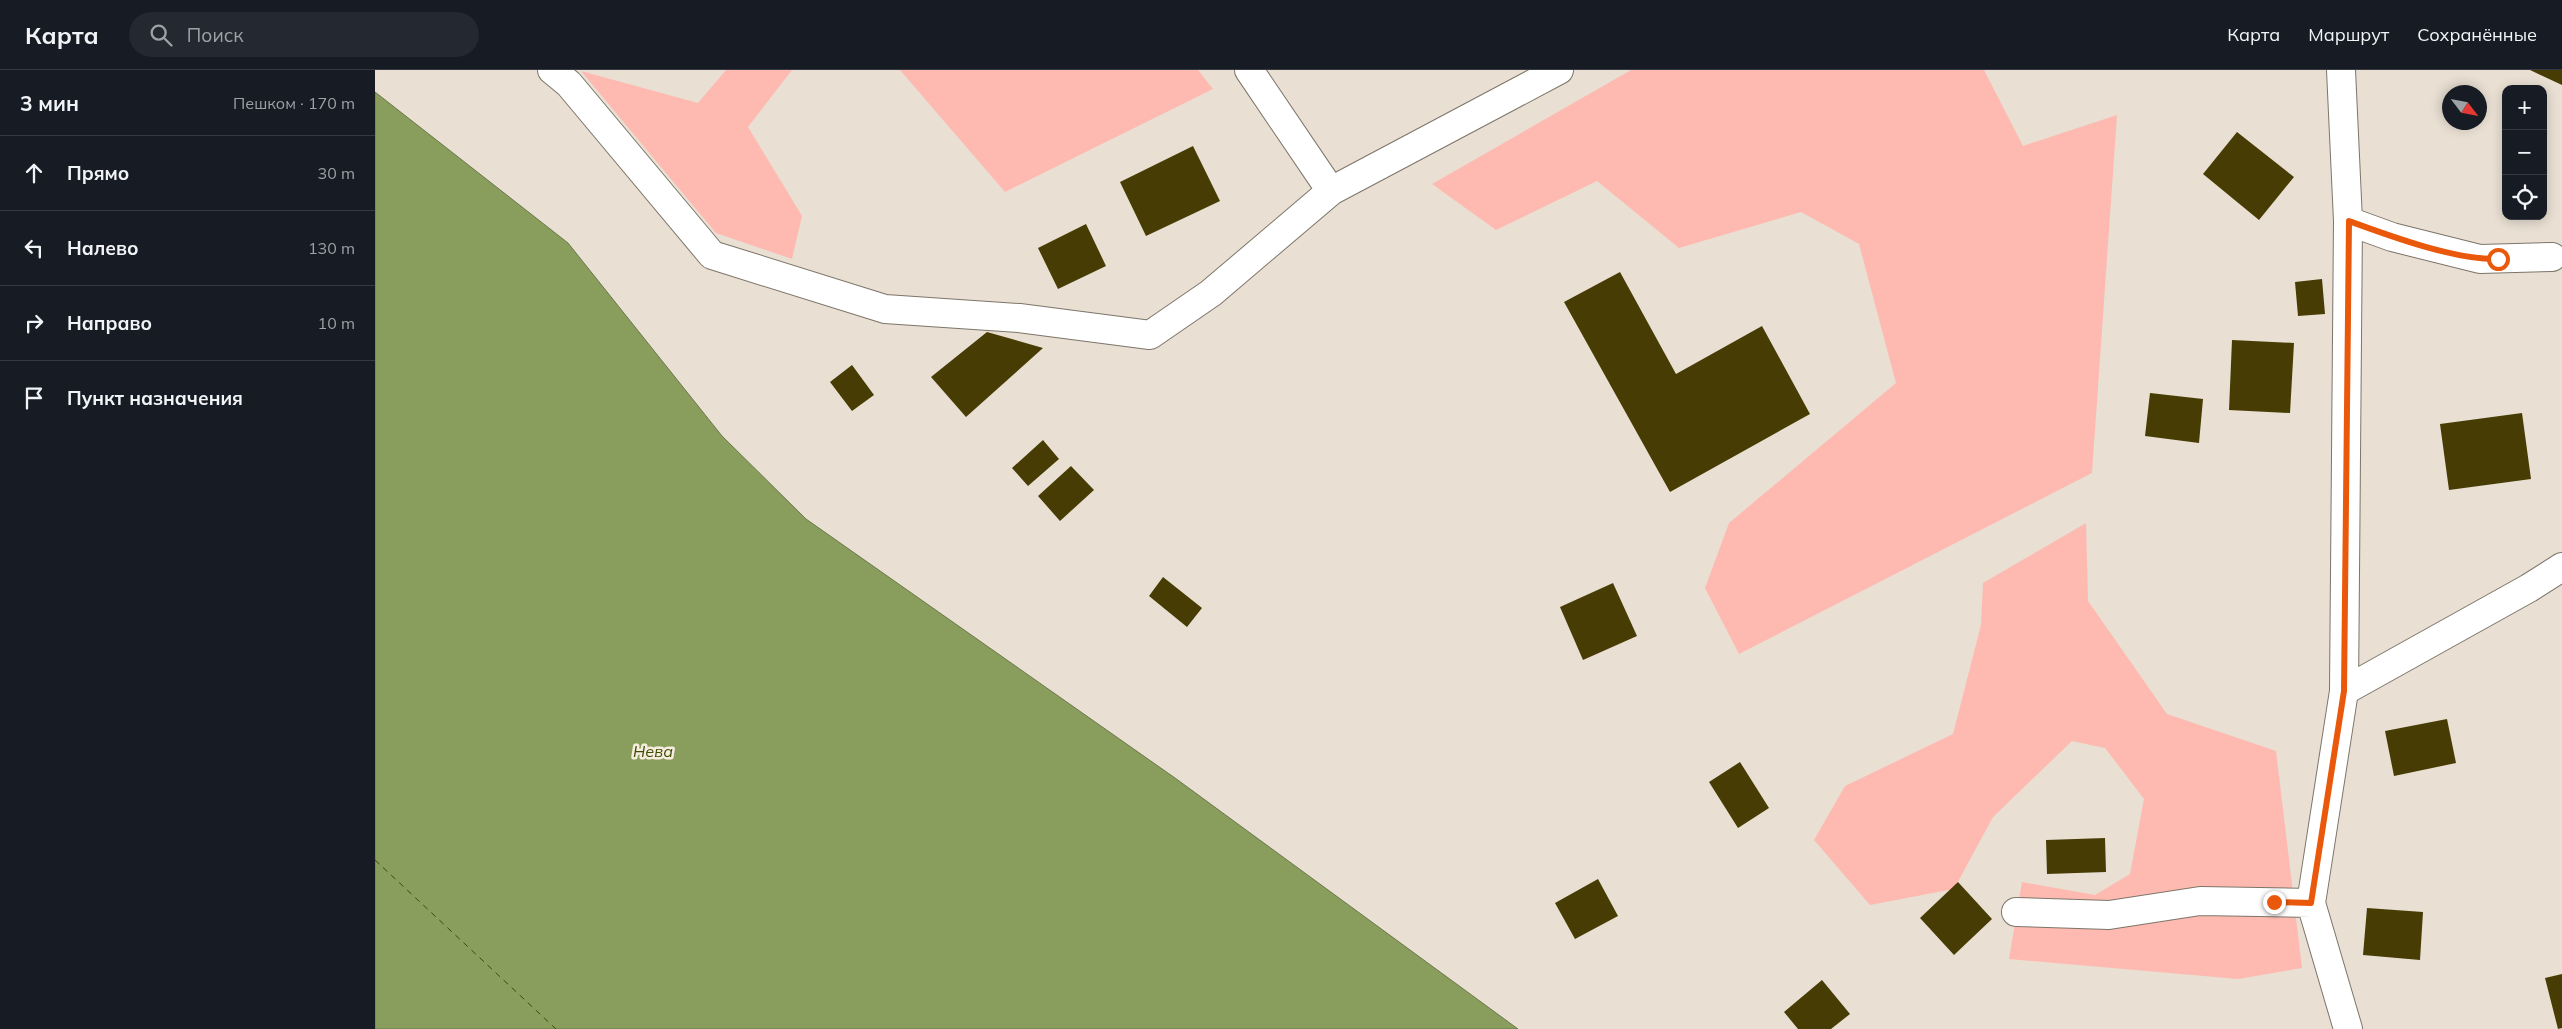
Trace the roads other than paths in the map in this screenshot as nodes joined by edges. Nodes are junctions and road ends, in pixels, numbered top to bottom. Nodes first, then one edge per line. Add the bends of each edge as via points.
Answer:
1 (552, 70) edge
2 (1249, 70) edge
3 (1559, 70) edge
4 (2341, 70) edge
5 (1331, 191) junction
6 (2349, 221) junction
7 (2552, 257) dead end
8 (2562, 567) edge
9 (2344, 691) junction
10 (2311, 903) junction
11 (2016, 912) dead end
12 (2348, 1029) edge

1 - 5 street via 569,84 712,255 885,309 1019,318 1150,335 1211,293
2 - 5 street
3 - 5 street
4 - 6 street
6 - 7 street via 2392,237 2480,259
6 - 9 street
8 - 9 street
9 - 10 street
10 - 11 street via 2200,901 2109,915
10 - 12 street

